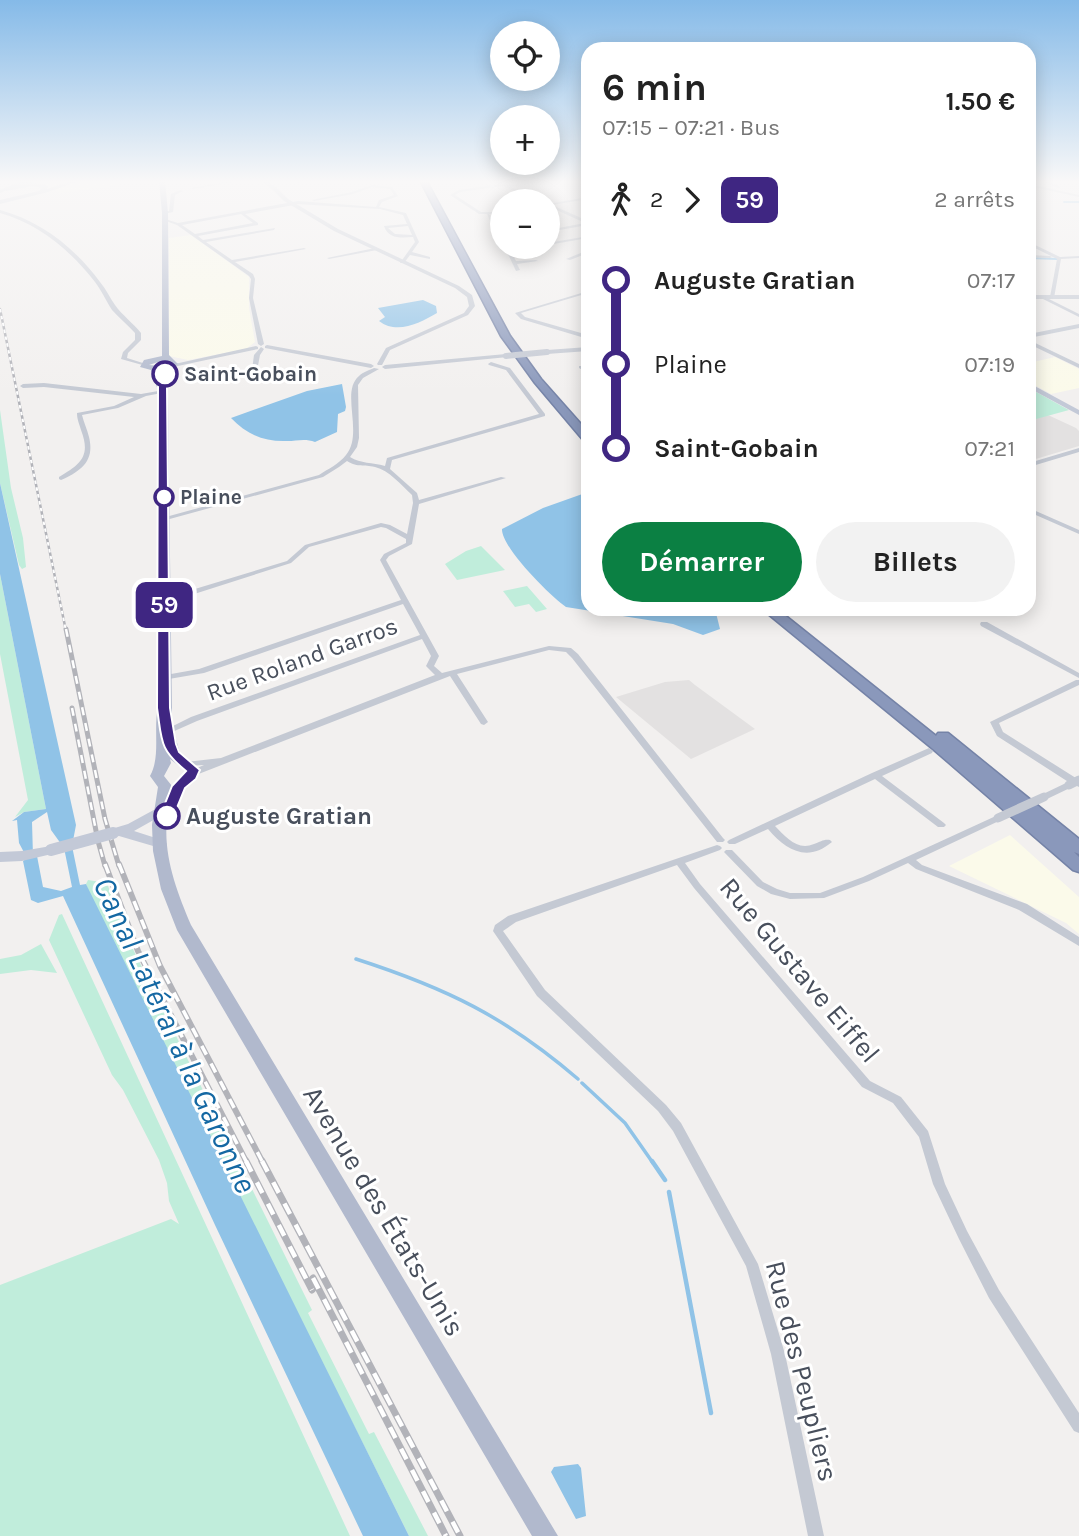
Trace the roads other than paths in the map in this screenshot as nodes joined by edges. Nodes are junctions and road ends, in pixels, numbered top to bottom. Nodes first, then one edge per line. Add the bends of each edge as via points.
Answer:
1 (68, 252) edge
2 (166, 252) edge
3 (219, 252) edge
4 (288, 252) edge
5 (361, 252) edge
6 (380, 252) edge
7 (410, 252) edge
8 (461, 252) edge
9 (470, 252) edge
10 (1046, 252) edge
11 (581, 254) edge
12 (408, 255) junction
13 (389, 256) junction
14 (1036, 256) edge
15 (1056, 257) junction
16 (1079, 257) edge
17 (329, 258) dead end
18 (428, 258) dead end
19 (512, 259) edge
20 (568, 259) dead end
21 (233, 261) junction
22 (537, 261) dead end
23 (402, 262) junction
24 (514, 263) junction
25 (518, 270) dead end
26 (581, 294) edge
27 (1036, 297) edge
28 (1043, 297) junction
29 (1052, 297) junction
30 (1079, 297) edge
31 (1079, 316) edge
32 (1079, 326) edge
33 (581, 334) edge
34 (1036, 335) edge
35 (165, 337) junction
36 (1036, 345) edge
37 (261, 347) junction
38 (581, 350) edge
39 (1079, 361) edge
40 (149, 362) junction
41 (1071, 362) junction
42 (170, 363) junction
43 (491, 364) dead end
44 (378, 366) junction
45 (1079, 366) edge
46 (155, 370) junction
47 (253, 376) dead end
48 (23, 386) dead end
49 (1036, 389) edge
50 (161, 391) junction
51 (141, 396) junction
52 (1079, 413) edge
53 (581, 418) edge
54 (581, 431) edge
55 (1079, 450) edge
56 (347, 458) junction
57 (1036, 463) edge
58 (387, 469) junction
59 (61, 478) dead end
60 (503, 478) dead end
61 (416, 503) junction
62 (1036, 513) edge
63 (164, 519) junction
64 (1079, 532) edge
65 (410, 538) junction
66 (164, 594) junction
67 (185, 594) junction
68 (403, 602) junction
69 (778, 616) edge
70 (794, 616) edge
71 (164, 618) junction
72 (984, 624) dead end
73 (423, 636) junction
74 (452, 673) junction
75 (440, 676) junction
76 (1079, 677) edge
77 (163, 678) junction
78 (1079, 682) edge
79 (165, 720) junction
80 (484, 722) dead end
81 (929, 751) dead end
82 (222, 761) joint
83 (187, 770) junction
84 (163, 775) junction
85 (875, 775) junction
86 (1076, 783) edge
87 (161, 810) junction
88 (769, 825) junction
89 (941, 825) dead end
90 (117, 832) junction
91 (827, 842) dead end
92 (160, 844) junction
93 (718, 844) junction
94 (731, 847) junction
95 (1079, 848) edge
96 (0, 857) edge
97 (912, 858) junction
98 (679, 860) junction
99 (1079, 866) edge
100 (168, 880) junction
101 (1079, 942) edge
102 (1079, 1426) edge
103 (546, 1536) edge
104 (816, 1536) edge

1 - 40 street via 138,333 125,360
2 - 35 main road
3 - 21 street
4 - 21 street
5 - 17 street
6 - 13 street
7 - 12 street
8 - 54 highway via 506,336
9 - 53 highway via 516,335
10 - 15 street
11 - 20 street
12 - 13 street
12 - 18 street
12 - 23 street
13 - 23 street
14 - 15 street
15 - 16 street
15 - 29 street
19 - 24 street
21 - 37 street via 253,279 251,293
22 - 24 street
23 - 44 street via 463,289 472,306 454,320 388,349
24 - 25 street
26 - 33 street via 517,313
27 - 28 street
28 - 29 street
28 - 31 street
29 - 30 street
32 - 34 street
35 - 40 main road
35 - 42 main road
36 - 41 street
37 - 42 street
37 - 44 street
37 - 47 street
38 - 44 street, bridge
39 - 41 street
40 - 42 main road
40 - 46 main road
41 - 45 street
42 - 46 main road
42 - 50 main road
43 - 58 street via 508,369 543,414 390,458
44 - 56 street via 355,385 357,442
46 - 50 main road
48 - 51 street
49 - 52 main road
50 - 51 street
50 - 51 street
50 - 63 main road
51 - 59 street via 78,415 87,458 83,466
55 - 57 street
56 - 58 street
56 - 63 street via 321,477
58 - 61 street via 415,494
60 - 61 street
61 - 65 street
62 - 64 street
63 - 66 main road
65 - 67 street via 381,525 307,546 289,562
65 - 68 street via 410,544 383,560
66 - 67 street
66 - 71 main road
67 - 71 street via 173,601
68 - 73 street
68 - 77 street via 201,671
69 - 99 highway
70 - 95 highway
71 - 77 main road
72 - 76 street
73 - 75 street via 435,656 430,666
73 - 79 street, Rue Roland Garros via 194,719
74 - 75 street
74 - 80 street
74 - 93 street via 548,648 568,650
75 - 82 street
77 - 79 main road
78 - 86 street via 994,722 1000,734
79 - 83 main road via 174,755
79 - 84 main road
81 - 85 street
82 - 83 street
83 - 84 main road
83 - 84 main road
83 - 100 main road via 167,819
84 - 87 main road
85 - 88 street
85 - 89 street
86 - 97 street, bridge
87 - 90 main road
87 - 92 main road
88 - 91 street via 796,849 810,852
88 - 94 street
90 - 92 main road
90 - 96 main road, bridge via 28,855
92 - 100 main road
93 - 94 street
93 - 98 street
94 - 97 street via 760,884 807,898 840,891
97 - 101 street via 1023,907
98 - 102 street, Rue Gustave Eiffel via 866,1084 897,1100 924,1135 962,1235 994,1294
98 - 104 street, Rue des Peupliers via 512,919 499,928 500,937 541,993 662,1108 739,1237 770,1324
100 - 103 main road, Avenue des États-Unis via 178,913 202,961

